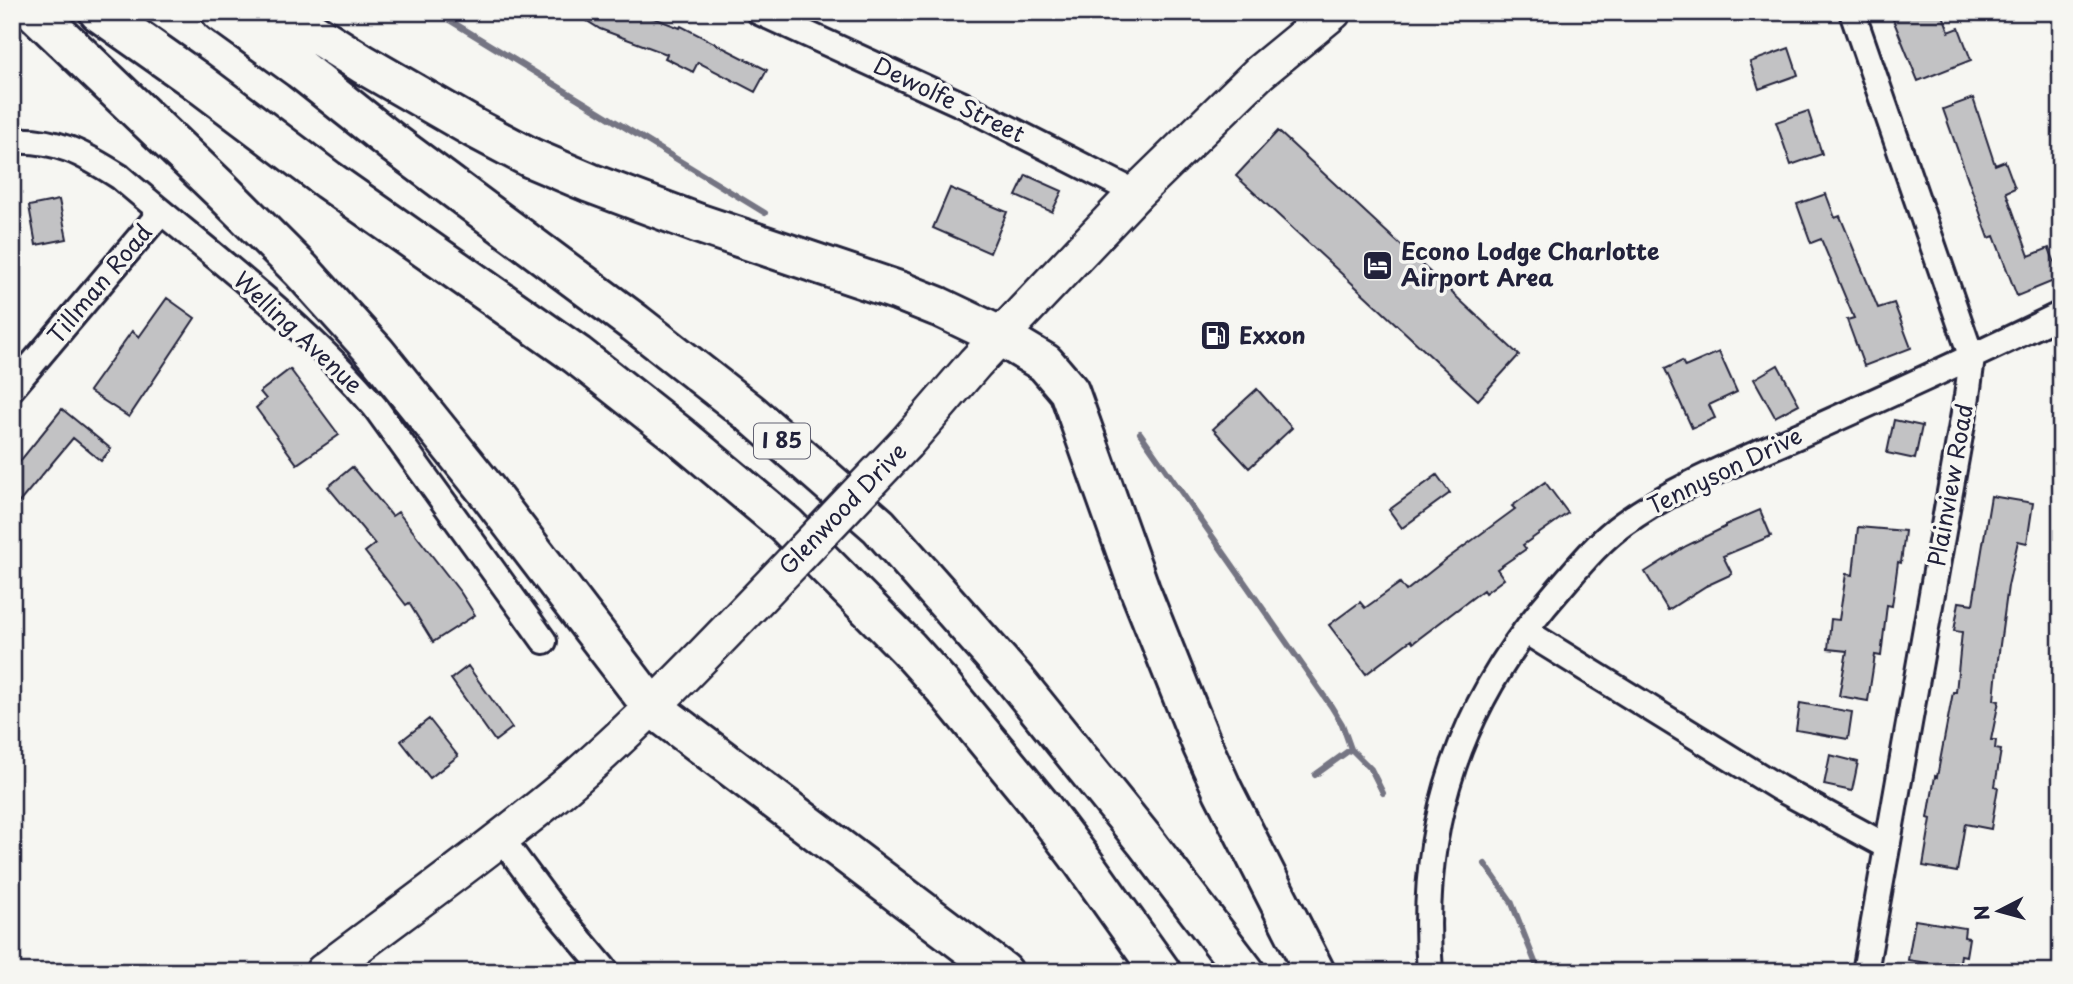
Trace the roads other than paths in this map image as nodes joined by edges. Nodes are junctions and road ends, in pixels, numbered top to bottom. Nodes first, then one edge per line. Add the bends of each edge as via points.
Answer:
1 (35, 12) edge
2 (99, 12) edge
3 (221, 12) edge
4 (281, 12) edge
5 (759, 12) edge
6 (1333, 12) edge
7 (1852, 12) edge
8 (789, 18) edge
9 (12, 141) edge
10 (1136, 193) junction
11 (160, 212) junction
12 (2061, 314) edge
13 (1000, 336) junction
14 (1972, 358) junction
15 (12, 388) edge
16 (1525, 631) junction
17 (544, 641) dead end
18 (652, 707) junction
19 (501, 838) junction
20 (1886, 846) junction
21 (323, 972) edge
22 (607, 972) edge
23 (1003, 972) edge
24 (1161, 972) edge
25 (1245, 972) edge
26 (1315, 972) edge
27 (1430, 972) edge
28 (1865, 972) edge

1 - 18 highway via 301,270 377,355
2 - 24 highway, I 85 via 577,355 786,525 943,687 1047,815
3 - 25 highway, I 85 via 750,412 879,526 1016,681
4 - 13 highway via 363,64 531,158 697,223 872,281
5 - 8 street, Dewolfe Street
6 - 10 street, Glenwood Drive via 1260,72
7 - 14 street, Plainview Road
8 - 10 street, Dewolfe Street
9 - 11 street, Welling Avenue via 58,144 90,158
10 - 13 street, Glenwood Drive
11 - 15 street, Tillman Road
11 - 17 street, Welling Avenue via 348,376
12 - 14 street, Tennyson Drive
13 - 18 street, Glenwood Drive, bridge via 906,443
13 - 26 highway via 1045,363 1069,391 1140,590 1203,747
14 - 16 street, Tennyson Drive via 1695,481 1648,507 1592,552
14 - 20 street, Plainview Road
16 - 20 street via 1779,788
16 - 27 street, Tennyson Drive via 1472,718 1439,813 1428,890
18 - 19 street, Glenwood Drive
18 - 23 highway
19 - 21 street, Glenwood Drive
19 - 22 street
20 - 28 street, Plainview Road

